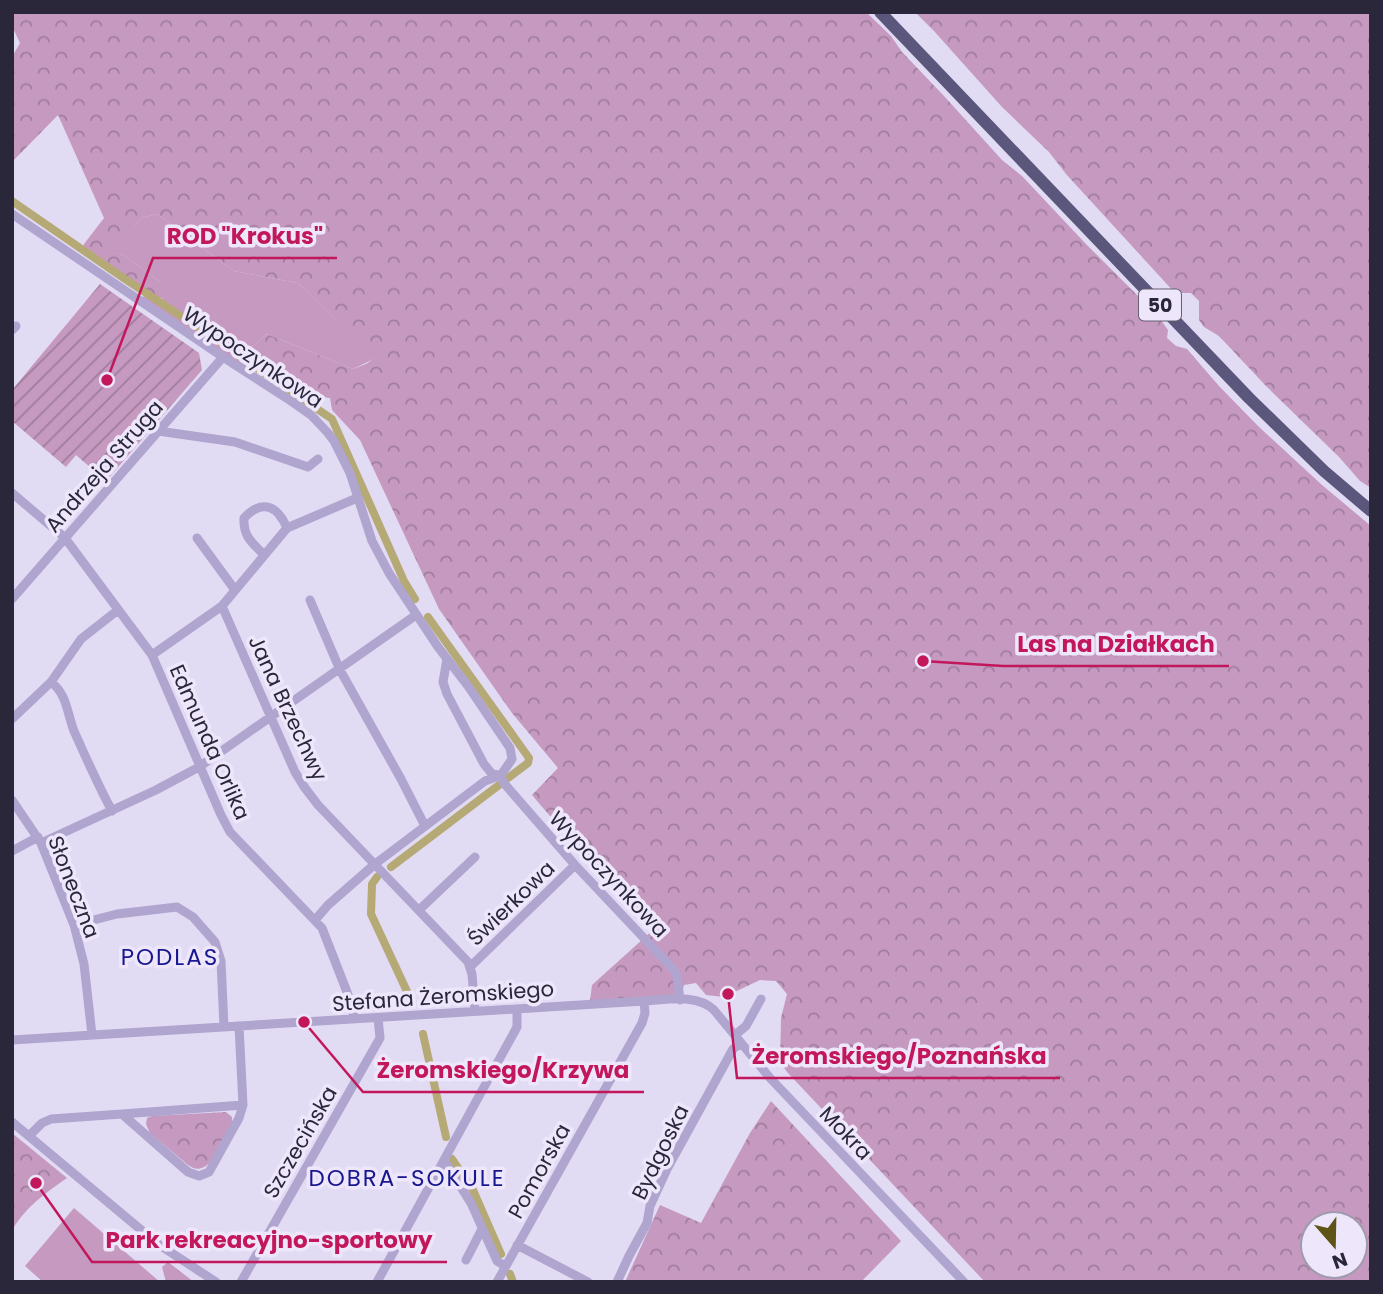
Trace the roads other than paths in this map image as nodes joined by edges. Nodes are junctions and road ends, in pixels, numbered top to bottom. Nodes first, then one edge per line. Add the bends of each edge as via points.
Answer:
1 (880, 12) edge
2 (12, 214) edge
3 (223, 357) junction
4 (158, 432) junction
5 (318, 459) dead end
6 (12, 493) edge
7 (357, 498) junction
8 (1371, 511) edge
9 (287, 528) junction
10 (65, 538) junction
11 (198, 538) dead end
12 (264, 555) junction
13 (235, 590) junction
14 (12, 599) edge
15 (310, 600) dead end
16 (222, 606) junction
17 (118, 610) junction
18 (416, 615) junction
19 (152, 655) junction
20 (447, 659) junction
21 (340, 670) junction
22 (51, 682) junction
23 (271, 718) junction
24 (12, 719) edge
25 (199, 767) junction
26 (501, 775) junction
27 (12, 800) edge
28 (111, 811) junction
29 (425, 827) junction
30 (40, 840) junction
31 (12, 851) edge
32 (475, 857) dead end
33 (375, 863) junction
34 (575, 865) junction
35 (419, 910) junction
36 (316, 919) junction
37 (74, 925) junction
38 (470, 967) junction
39 (761, 999) dead end
40 (680, 1000) junction
41 (645, 1001) junction
42 (708, 1004) joint
43 (516, 1009) junction
44 (475, 1011) junction
45 (379, 1018) junction
46 (354, 1019) junction
47 (239, 1026) junction
48 (224, 1027) junction
49 (92, 1035) junction
50 (738, 1039) junction
51 (12, 1040) edge
52 (243, 1105) junction
53 (122, 1114) junction
54 (12, 1122) edge
55 (29, 1136) junction
56 (444, 1160) junction
57 (482, 1229) junction
58 (517, 1245) junction
59 (466, 1260) dead end
60 (505, 1266) junction
61 (216, 1282) edge
62 (241, 1282) edge
63 (377, 1282) edge
64 (497, 1282) edge
65 (588, 1282) edge
66 (617, 1282) edge
67 (964, 1282) edge

1 - 8 main road, 50 via 1249,398
2 - 3 street, Wypoczynkowa
3 - 4 street, Andrzeja Struga
3 - 7 street, Wypoczynkowa via 311,415 334,441
4 - 5 street via 235,442 308,467
4 - 10 street, Andrzeja Struga
6 - 10 street, Edmunda Orlika
7 - 9 street
7 - 18 street, Wypoczynkowa via 383,564
9 - 12 street
9 - 12 street via 275,509 262,506 244,518 247,538
10 - 14 street, Andrzeja Struga
10 - 17 street, Edmunda Orlika
11 - 13 street
12 - 13 street
13 - 16 street
15 - 21 street
16 - 19 street
16 - 23 street, Jana Brzechwy
17 - 19 street, Edmunda Orlika
17 - 22 street via 81,639
18 - 20 street, Wypoczynkowa
18 - 21 street
19 - 25 street, Edmunda Orlika
20 - 26 street, Wypoczynkowa via 443,682 447,694 484,764 492,774
20 - 26 street, Wypoczynkowa via 510,748 512,759
21 - 23 street
21 - 29 street
22 - 24 street
22 - 28 street via 64,698
23 - 25 street
23 - 33 street, Jana Brzechwy via 305,788
25 - 28 street
25 - 36 street, Edmunda Orlika via 230,832
26 - 29 street
26 - 34 street, Wypoczynkowa via 506,787
27 - 30 street, Słoneczna
28 - 30 street
29 - 33 street
30 - 31 street
30 - 37 street, Słoneczna
32 - 35 street
33 - 35 street, Jana Brzechwy
33 - 36 street
34 - 38 street, Świerkowa
34 - 40 street, Wypoczynkowa via 674,970
35 - 38 street, Jana Brzechwy
36 - 46 street, Edmunda Orlika
37 - 48 street via 177,907 193,917 215,942 221,961
37 - 49 street, Słoneczna via 84,964
38 - 44 street
39 - 50 street, Bydgoska
40 - 41 street, Stefana Żeromskiego
40 - 42 street, Stefana Żeromskiego
41 - 43 street, Stefana Żeromskiego
41 - 58 street, Pomorska via 642,1023
42 - 50 street, Mokra
43 - 44 street, Stefana Żeromskiego
43 - 56 street via 517,1027
44 - 45 street, Stefana Żeromskiego
45 - 46 street, Stefana Żeromskiego
45 - 62 street, Szczecińska via 380,1038
46 - 47 street, Stefana Żeromskiego
47 - 48 street, Stefana Żeromskiego
47 - 52 street
48 - 49 street, Stefana Żeromskiego
49 - 51 street, Stefana Żeromskiego
50 - 66 street, Bydgoska via 667,1169 647,1223
50 - 67 street, Mokra
52 - 53 street
52 - 53 street via 209,1171 199,1176 188,1172
53 - 55 street via 51,1119
54 - 55 street
55 - 61 street via 158,1244
56 - 57 street
56 - 63 street
57 - 59 street
57 - 60 street via 497,1261
58 - 60 street, Pomorska
58 - 65 street
60 - 64 street, Pomorska

